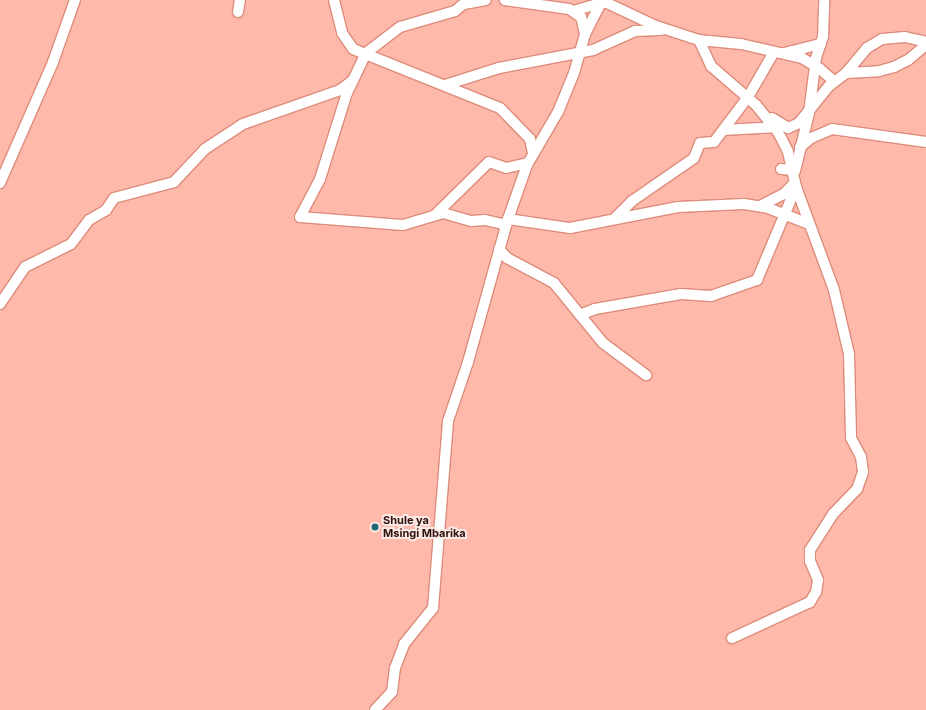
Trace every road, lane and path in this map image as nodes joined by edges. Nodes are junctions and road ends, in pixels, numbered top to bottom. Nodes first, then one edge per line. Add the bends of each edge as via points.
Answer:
1 (75, 0) edge
2 (240, 0) edge
3 (334, 0) edge
4 (486, 0) edge
5 (505, 0) edge
6 (824, 0) edge
7 (602, 1) edge
8 (466, 2) edge
9 (573, 11) junction
10 (238, 12) dead end
11 (667, 30) junction
12 (585, 34) junction
13 (699, 40) junction
14 (926, 42) edge
15 (821, 44) junction
16 (926, 45) edge
17 (581, 51) junction
18 (365, 55) junction
19 (776, 55) junction
20 (815, 65) junction
21 (846, 73) junction
22 (352, 81) junction
23 (834, 81) junction
24 (446, 85) junction
25 (748, 97) junction
26 (765, 114) junction
27 (808, 114) junction
28 (774, 126) junction
29 (788, 128) junction
30 (723, 130) junction
31 (807, 137) junction
32 (926, 142) edge
33 (533, 153) junction
34 (527, 163) junction
35 (781, 169) dead end
36 (795, 178) junction
37 (0, 183) edge
38 (760, 206) junction
39 (436, 214) junction
40 (783, 214) junction
41 (616, 217) junction
42 (507, 222) junction
43 (809, 224) junction
44 (499, 249) junction
45 (0, 304) edge
46 (580, 315) junction
47 (646, 375) dead end
48 (732, 638) dead end
49 (375, 710) edge

1 - 37 street via 53,62
2 - 10 street
3 - 18 street via 345,40 353,50
4 - 8 street
5 - 9 street via 548,4
6 - 15 street
7 - 9 street
7 - 11 street
7 - 12 street
8 - 18 street via 455,11 400,27
9 - 12 street via 581,17
11 - 13 street
11 - 17 street via 635,31 600,48
12 - 17 street
13 - 19 street via 741,44
13 - 25 street via 710,66
14 - 21 street via 894,36 882,39 863,52
15 - 19 street
15 - 20 street
16 - 21 street via 908,60 894,67 879,71
17 - 24 street via 499,68
17 - 33 street via 558,112
18 - 22 street
18 - 24 street
19 - 20 street
19 - 25 street
20 - 23 street
20 - 27 street
21 - 23 street
22 - 39 street via 320,179 300,217 403,225
22 - 45 street via 340,90 243,124 206,149 174,182 114,198 106,210 89,220 71,244 25,267
23 - 27 street
24 - 33 street via 502,109 530,139
25 - 26 street
25 - 30 street
26 - 28 street
26 - 29 street
27 - 29 street via 796,125
27 - 31 street
28 - 29 street
28 - 30 street
28 - 36 street via 788,152
29 - 31 street
30 - 41 street via 714,142 700,143 694,158 632,201
31 - 32 street via 832,129
31 - 36 street via 800,147
33 - 34 street
34 - 39 street via 506,168 490,161
34 - 42 street
35 - 36 street
36 - 38 street via 784,194
36 - 40 street
36 - 43 street
38 - 40 street
38 - 41 street via 744,204 678,207
39 - 42 street
40 - 43 street
40 - 46 street via 764,268 753,282 711,296 681,294 595,309
41 - 42 street via 570,228
42 - 44 street
43 - 48 street via 834,290 848,354 851,438 861,457 863,472 857,488 833,514 810,550 810,561 818,580 816,592 810,602
44 - 46 street via 507,258 549,279 561,289
44 - 49 street via 466,369 448,421 433,608 404,644 395,668 392,692
46 - 47 street via 606,345

